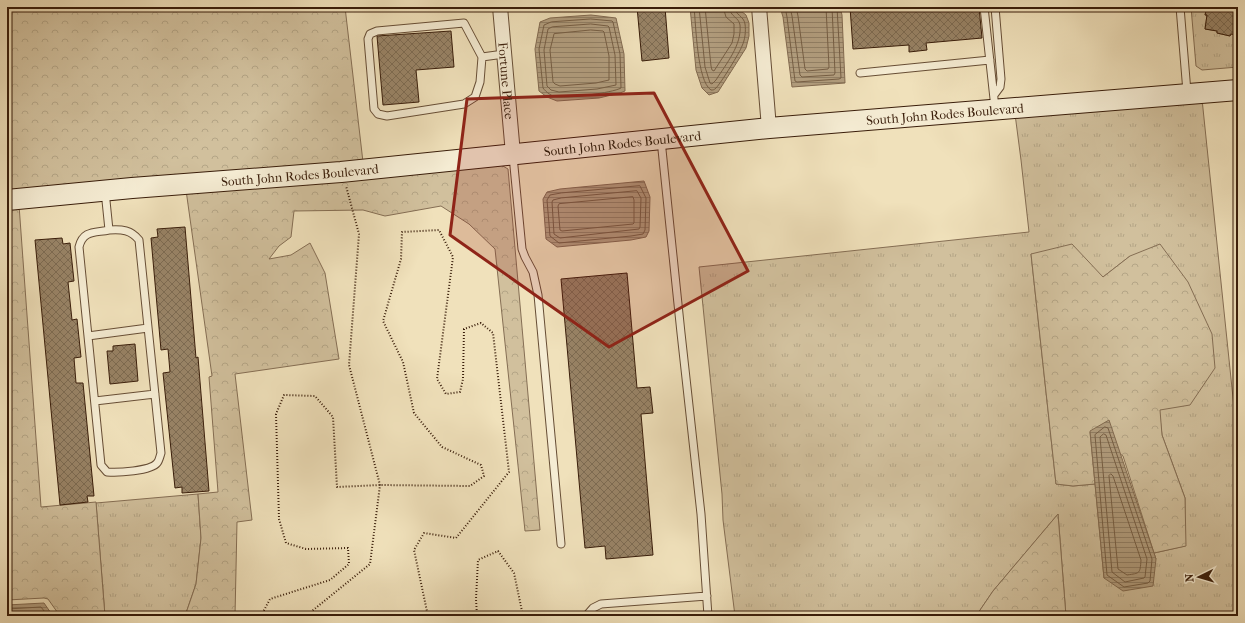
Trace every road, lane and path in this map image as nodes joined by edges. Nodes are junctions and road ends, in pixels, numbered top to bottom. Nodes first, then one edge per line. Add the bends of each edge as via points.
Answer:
1 (500, 7) edge
2 (759, 7) edge
3 (984, 7) edge
4 (995, 7) edge
5 (1180, 7) edge
6 (504, 54) junction
7 (482, 56) junction
8 (990, 60) junction
9 (860, 73) dead end
10 (1238, 90) edge
11 (1187, 94) junction
12 (994, 103) junction
13 (769, 128) junction
14 (661, 139) junction
15 (513, 154) junction
16 (341, 172) junction
17 (105, 191) junction
18 (7, 200) edge
19 (109, 230) junction
20 (148, 328) junction
21 (88, 336) junction
22 (155, 394) junction
23 (95, 401) junction
24 (380, 485) junction
25 (561, 544) dead end
26 (707, 596) junction
27 (261, 616) edge
28 (313, 616) edge
29 (330, 616) edge
30 (352, 616) edge
31 (428, 616) edge
32 (478, 616) edge
33 (523, 616) edge
34 (586, 616) edge
35 (708, 616) edge

1 - 6 street, Fortune Place
2 - 13 street
3 - 8 lane
4 - 12 lane via 1001,79
5 - 11 lane
6 - 7 lane
6 - 15 street, Fortune Place
7 - 7 lane via 464,23 377,31 370,34 368,39 374,109 378,114 387,116 464,104 474,97 480,82
8 - 9 lane
8 - 12 lane
10 - 11 main road, South John Rodes Boulevard
11 - 12 main road, South John Rodes Boulevard
12 - 13 main road, South John Rodes Boulevard
13 - 14 main road, South John Rodes Boulevard
14 - 15 main road, South John Rodes Boulevard
14 - 26 lane via 701,514
15 - 16 main road, South John Rodes Boulevard
15 - 25 lane via 522,248 533,272 538,295
16 - 17 main road, South John Rodes Boulevard
16 - 24 path via 359,234 349,365
17 - 18 main road, South John Rodes Boulevard
17 - 19 lane
19 - 20 lane via 130,231 139,240
19 - 21 lane via 86,234 80,240
20 - 21 lane
20 - 22 lane
21 - 23 lane
22 - 23 lane
22 - 23 lane via 161,453 157,463 150,467 115,473 107,472 101,465
24 - 27 path via 337,487 333,417 315,396 284,395 276,414 279,519 286,543 306,549 348,548 349,564 330,580 270,599
24 - 28 path via 370,564 312,611
24 - 31 path via 470,486 484,476 481,464 442,447 414,413 403,362 382,321 401,259 402,232 439,230 453,257 437,379 446,394 460,392 463,379 464,329 481,323 493,334 509,472 456,538 424,533 414,550
26 - 34 lane via 601,604 592,608
26 - 35 lane
29 - 30 path via 331,613
32 - 33 path via 478,560 498,551 514,572

